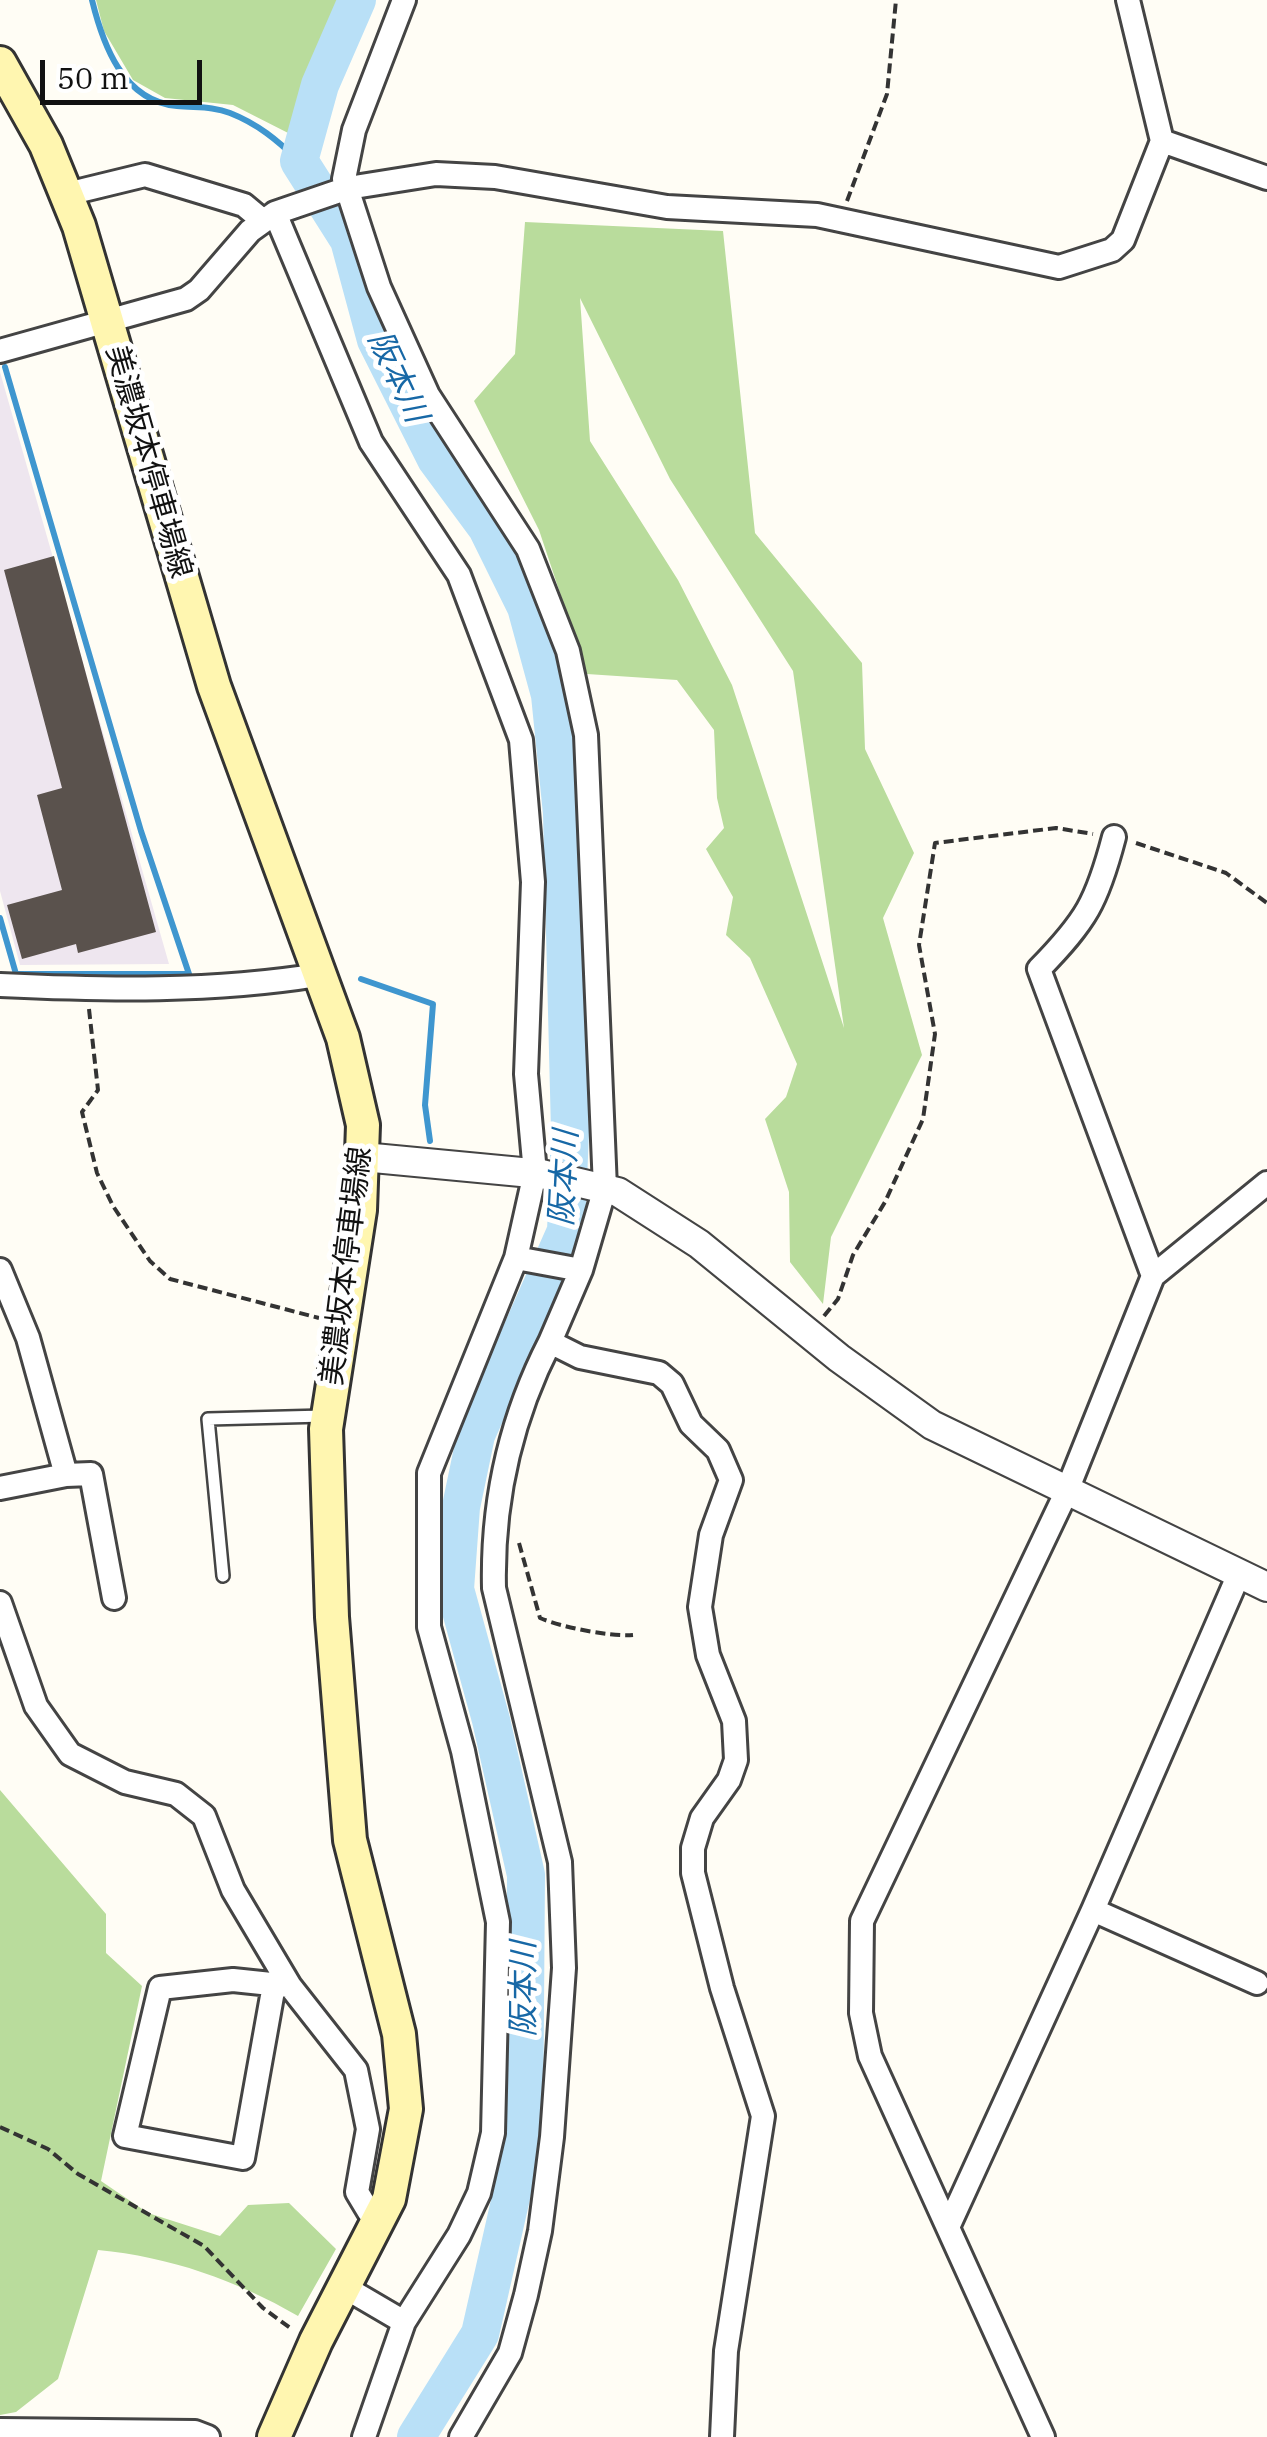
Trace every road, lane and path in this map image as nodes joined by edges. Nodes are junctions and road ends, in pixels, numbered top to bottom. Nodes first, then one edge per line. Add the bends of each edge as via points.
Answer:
1 (404, 0) edge
2 (896, 0) edge
3 (1128, 0) edge
4 (0, 62) edge
5 (1162, 141) junction
6 (1267, 178) edge
7 (348, 188) junction
8 (66, 194) junction
9 (268, 216) junction
10 (844, 221) junction
11 (108, 324) junction
12 (0, 351) edge
13 (1114, 837) junction
14 (1267, 903) edge
15 (318, 976) junction
16 (0, 985) edge
17 (89, 989) junction
18 (363, 1156) junction
19 (538, 1174) junction
20 (1267, 1182) edge
21 (599, 1187) junction
22 (516, 1258) junction
23 (0, 1270) edge
24 (581, 1270) junction
25 (1152, 1276) junction
26 (341, 1322) junction
27 (809, 1334) junction
28 (550, 1342) junction
29 (328, 1416) junction
30 (66, 1475) junction
31 (0, 1488) edge
32 (1066, 1492) junction
33 (514, 1531) dead end
34 (1238, 1574) junction
35 (223, 1576) dead end
36 (1267, 1587) edge
37 (114, 1598) dead end
38 (0, 1603) edge
39 (632, 1636) dead end
40 (1093, 1910) junction
41 (1256, 1983) dead end
42 (282, 1986) junction
43 (0, 2126) edge
44 (379, 2218) junction
45 (949, 2225) junction
46 (346, 2288) junction
47 (404, 2322) junction
48 (316, 2341) junction
49 (0, 2430) edge
50 (208, 2437) edge
51 (274, 2437) edge
52 (364, 2437) edge
53 (460, 2437) edge
54 (722, 2437) edge
55 (1043, 2437) edge

1 - 7 street via 354,130
2 - 10 path via 887,94
3 - 5 street
4 - 8 main road, 美濃坂本停車場線
5 - 6 street
5 - 10 street via 1124,240 1060,268
7 - 9 street
7 - 10 street via 466,174 667,207
7 - 21 street via 379,287 428,395 528,549 568,651 586,734
8 - 9 street via 145,175
8 - 11 main road, 美濃坂本停車場線
9 - 11 street via 199,290
9 - 19 street via 371,442 459,575 521,740 534,882 526,1074
11 - 12 street
11 - 15 main road, 美濃坂本停車場線 via 214,686
13 - 14 path via 1226,874
13 - 25 street via 1099,894 1039,969
13 - 27 path via 1056,828 935,843 919,945 935,1034 923,1119 852,1255 838,1299
15 - 17 street via 268,985
15 - 18 main road, 美濃坂本停車場線 via 354,1070
16 - 17 street
17 - 26 path via 98,1090 82,1112 98,1172 134,1239 170,1280
18 - 19 street
18 - 26 main road, 美濃坂本停車場線
19 - 21 street
19 - 22 street
20 - 25 street
21 - 24 street
21 - 27 street via 683,1232
22 - 24 street
22 - 47 street via 430,1473 429,1627 498,1922 493,2133 479,2194
23 - 30 street via 28,1338
24 - 28 street
25 - 32 street
26 - 29 main road, 美濃坂本停車場線
27 - 32 street via 932,1426
28 - 53 street via 521,1408 493,1544 494,1588 560,1862 560,2068 540,2231 520,2324
28 - 54 street via 580,1357 659,1373 672,1384 691,1424 718,1450 731,1480 711,1535 700,1607 708,1655 734,1721 736,1760 702,1818 693,1873 762,2116 728,2335
29 - 35 lane via 208,1419
29 - 44 main road, 美濃坂本停車場線 via 342,1782 399,2034 406,2109 389,2199
30 - 31 street
30 - 37 street via 91,1474
32 - 34 street
32 - 45 street via 862,1921 861,2013 870,2056
33 - 39 path via 540,1618 607,1637
34 - 36 street
34 - 40 street
38 - 42 street via 36,1706 70,1754 100,1772 176,1794 204,1816
40 - 41 street
40 - 45 street
42 - 42 street via 232,1980 160,1988 126,2136 243,2158
42 - 44 street via 356,2070 368,2128 357,2192
43 - 48 path via 204,2246 263,2308
44 - 46 main road, 美濃坂本停車場線
45 - 55 street
46 - 47 street
46 - 48 main road, 美濃坂本停車場線
47 - 52 street
48 - 51 main road, 美濃坂本停車場線
49 - 50 street

